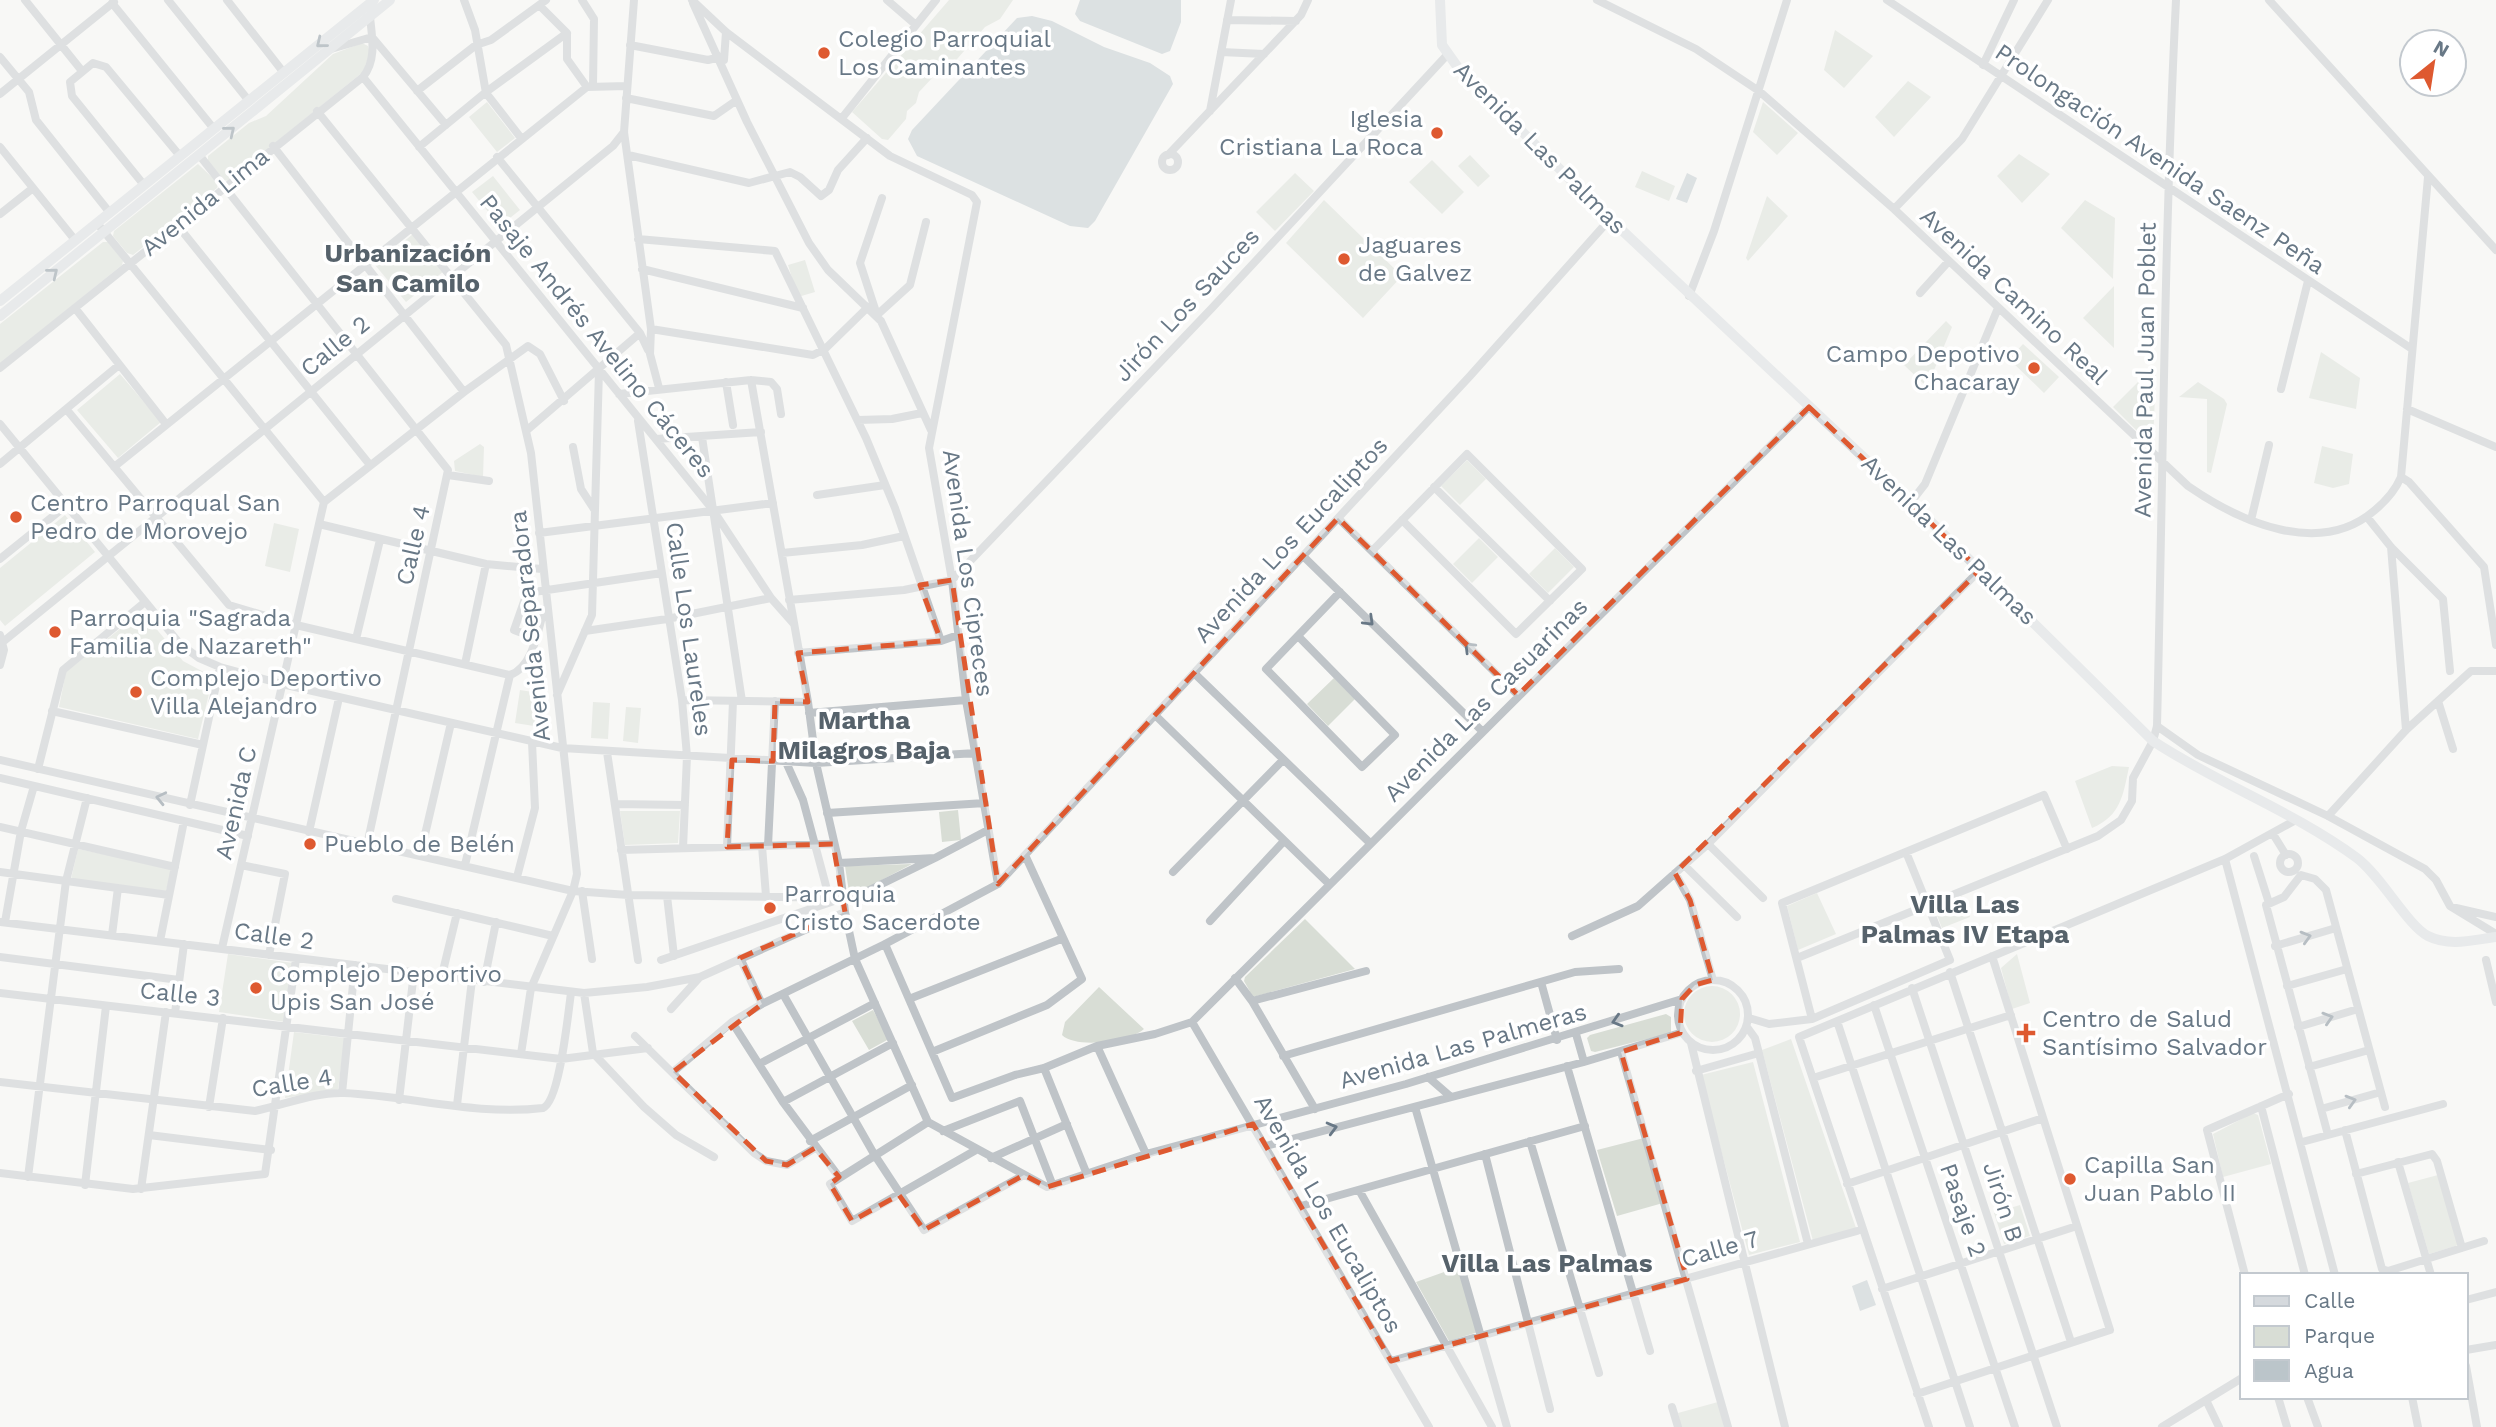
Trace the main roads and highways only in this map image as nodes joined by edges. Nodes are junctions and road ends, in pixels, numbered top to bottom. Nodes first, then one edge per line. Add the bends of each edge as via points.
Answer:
1 (374, 0) edge
2 (390, 0) edge
3 (1440, 0) edge
4 (0, 301) edge
5 (0, 316) edge
6 (2496, 935) edge

1 -> 4 main road, Avenida Lima
5 -> 2 main road, Avenida Lima
3 - 6 main road, Avenida Las Palmas via 1440,37 1447,55 1689,296 1911,502 2153,741 2357,858 2376,874 2424,934 2456,943

